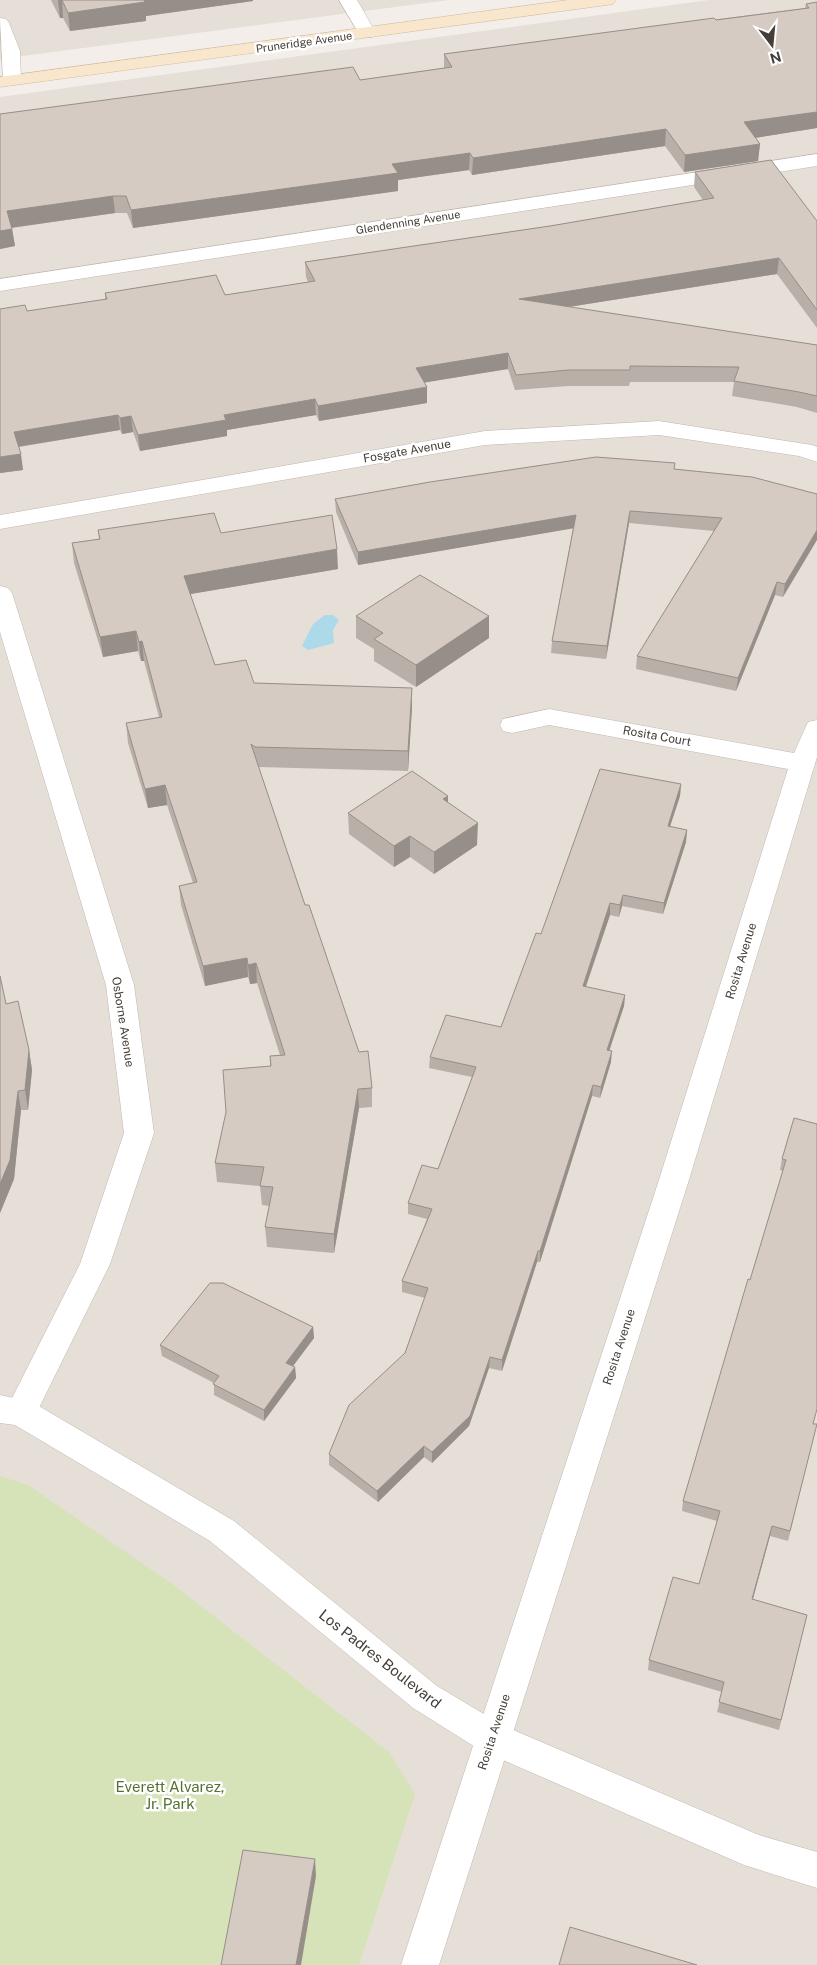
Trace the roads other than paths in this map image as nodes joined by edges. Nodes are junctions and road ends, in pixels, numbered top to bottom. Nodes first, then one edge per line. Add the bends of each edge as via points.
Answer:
1 (348, 0) edge
2 (607, 0) edge
3 (0, 23) edge
4 (368, 33) junction
5 (6, 81) edge
6 (817, 160) edge
7 (0, 285) edge
8 (817, 455) edge
9 (0, 522) edge
10 (0, 593) edge
11 (512, 725) dead end
12 (817, 728) edge
13 (802, 762) junction
14 (10, 1410) edge
15 (492, 1738) junction
16 (817, 1870) edge
17 (420, 1965) edge

1 - 4 street
2 - 4 main road, Pruneridge Avenue
3 - 5 street via 11,52
4 - 5 main road, Pruneridge Avenue
6 - 7 street, Glendenning Avenue
8 - 9 street, Fosgate Avenue via 804,450 659,428 485,438
10 - 14 street, Osborne Avenue via 120,985 139,1132 95,1264
11 - 13 street, Rosita Court via 550,717
12 - 13 street, Rosita Avenue
13 - 15 street, Rosita Avenue via 670,1192
14 - 15 street, Los Padres Boulevard via 222,1532 425,1697
15 - 16 street, Los Padres Boulevard via 757,1852
15 - 17 street, Rosita Avenue

